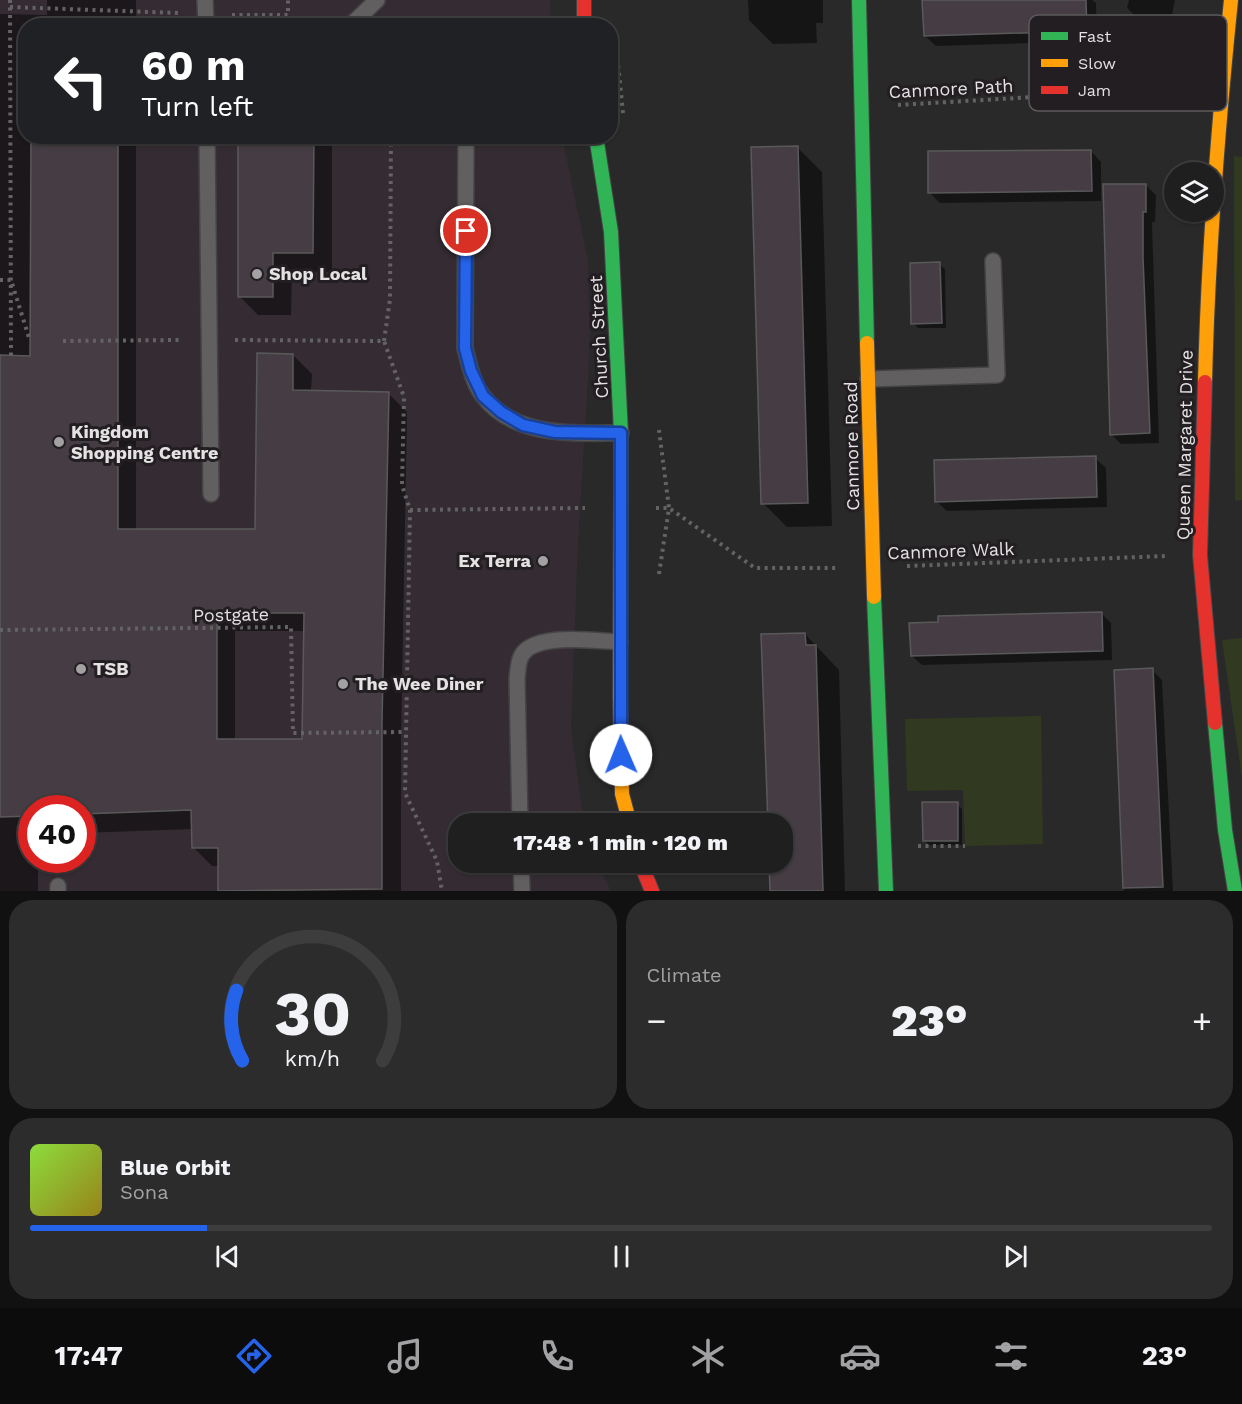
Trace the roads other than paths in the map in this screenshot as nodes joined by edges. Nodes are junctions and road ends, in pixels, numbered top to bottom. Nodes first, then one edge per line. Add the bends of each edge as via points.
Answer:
1 (377, 0) edge
2 (584, 0) edge
3 (859, 0) edge
4 (1231, 0) edge
5 (358, 18) edge
6 (584, 18) edge
7 (1227, 38) edge
8 (1220, 111) edge
9 (207, 144) edge
10 (466, 144) edge
11 (597, 144) edge
12 (993, 261) dead end
13 (868, 379) junction
14 (621, 433) junction
15 (211, 494) dead end
16 (620, 642) junction
17 (520, 813) edge
18 (627, 813) edge
19 (521, 873) edge
20 (645, 873) edge
21 (522, 891) edge
22 (652, 891) edge
23 (886, 891) edge
24 (1234, 891) edge

1 - 5 lane
2 - 6 street
3 - 13 street, Canmore Road
4 - 7 street, Queen Margaret Drive
8 - 24 street, Queen Margaret Drive via 1206,329 1200,555
9 - 15 lane
10 - 14 lane via 465,348 483,396 523,425 555,432
11 - 14 street, Church Street via 611,232
12 - 13 lane via 997,375
13 - 23 street, Canmore Road
14 - 16 street, Church Street
16 - 17 lane via 556,640 534,644 520,658
16 - 18 street, Church Street via 622,794
19 - 21 lane
20 - 22 street

